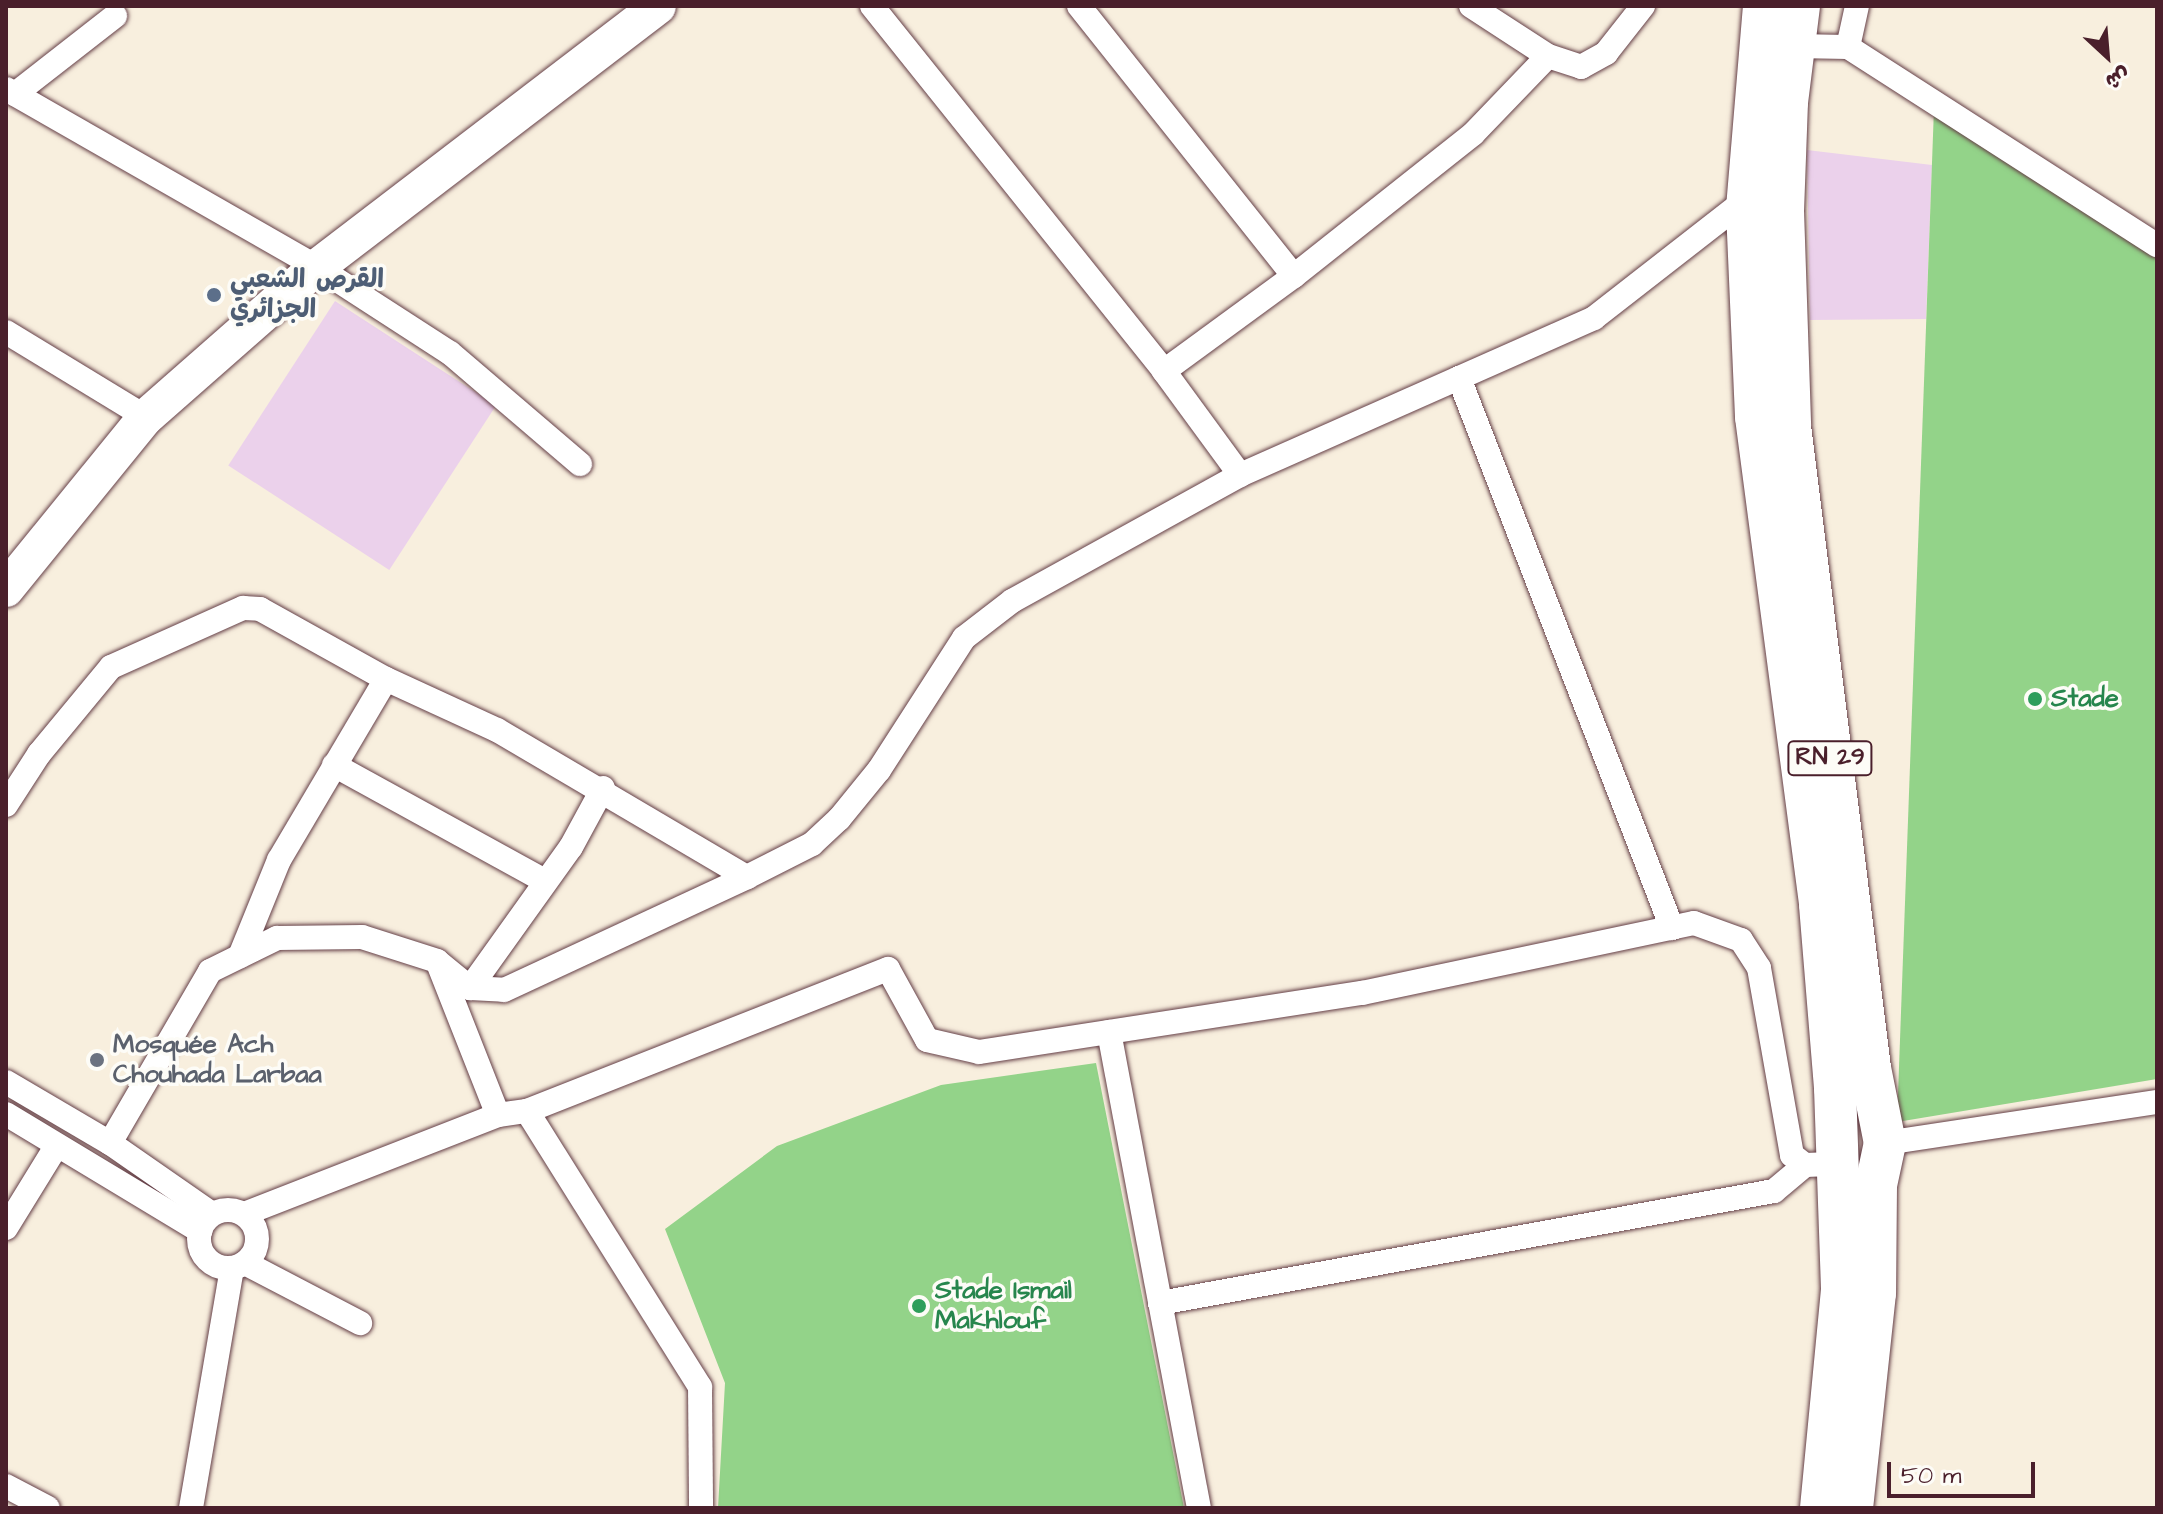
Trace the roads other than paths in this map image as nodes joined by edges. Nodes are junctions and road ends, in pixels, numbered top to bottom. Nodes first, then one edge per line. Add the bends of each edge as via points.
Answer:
1 (658, 6) edge
2 (872, 6) edge
3 (1079, 6) edge
4 (1471, 6) edge
5 (1643, 6) edge
6 (1764, 6) edge
7 (1857, 6) edge
8 (115, 16) dead end
9 (1797, 26) edge
10 (1848, 47) junction
11 (1548, 56) junction
12 (11, 91) edge
13 (1748, 198) junction
14 (2157, 245) edge
15 (317, 267) junction
16 (1294, 276) junction
17 (6, 332) edge
18 (1164, 371) junction
19 (1459, 378) junction
20 (146, 417) junction
21 (580, 464) dead end
22 (1240, 475) junction
23 (6, 589) edge
24 (386, 679) junction
25 (334, 765) junction
26 (603, 788) junction
27 (6, 805) edge
28 (747, 877) junction
29 (543, 880) junction
30 (1672, 928) junction
31 (240, 956) junction
32 (437, 961) junction
33 (470, 988) junction
34 (1109, 1032) junction
35 (6, 1082) edge
36 (2157, 1102) edge
37 (527, 1111) junction
38 (6, 1114) edge
39 (498, 1115) junction
40 (110, 1143) junction
41 (1885, 1143) junction
42 (57, 1145) junction
43 (1821, 1164) junction
44 (244, 1214) junction
45 (206, 1222) junction
46 (6, 1228) edge
47 (238, 1266) junction
48 (1160, 1303) junction
49 (360, 1323) dead end
50 (6, 1486) edge
51 (48, 1508) edge
52 (191, 1508) edge
53 (701, 1508) edge
54 (1199, 1508) edge
55 (1821, 1508) edge
56 (1852, 1508) edge

1 - 15 main road
2 - 18 street
3 - 16 street
4 - 11 street
5 - 11 street via 1606,53 1581,67
6 - 13 highway, RN 29
7 - 10 street
8 - 12 street
9 - 10 street
9 - 41 highway, RN 29 via 1783,211 1790,426 1870,1068
10 - 14 street
11 - 16 street via 1473,134
12 - 15 street
13 - 19 street via 1594,318
13 - 43 highway, RN 29 via 1756,417 1820,905
15 - 20 main road
15 - 21 street via 450,353
16 - 18 street
17 - 20 street
18 - 22 street
19 - 22 street
19 - 30 street
20 - 23 main road
22 - 28 street via 1012,601 964,638 879,770 839,819 812,844
24 - 25 street
24 - 26 street via 497,730
24 - 27 street via 260,609 243,608 111,667 39,754
25 - 29 street
25 - 31 street via 279,860
26 - 28 street
26 - 29 street via 571,847
28 - 33 street via 504,990
29 - 33 street
30 - 34 street via 1362,993
30 - 43 street via 1694,923 1724,931 1741,940 1759,968 1792,1155
31 - 32 street via 277,938 362,937
31 - 40 street via 210,971
32 - 33 street
32 - 39 street
34 - 37 street via 979,1052 927,1040 888,969
34 - 48 street
35 - 40 street
36 - 41 street
37 - 39 street
37 - 53 street via 700,1387
38 - 42 street
39 - 44 street
40 - 45 street
41 - 56 highway, RN 29 via 1876,1185 1875,1293
42 - 45 street
42 - 46 street
43 - 48 street via 1774,1191
43 - 55 highway, RN 29 via 1842,1290
44 - 45 street via 228,1210
44 - 47 street via 258,1239
45 - 47 street via 206,1258
47 - 49 street
47 - 52 street
48 - 54 street
50 - 51 street

